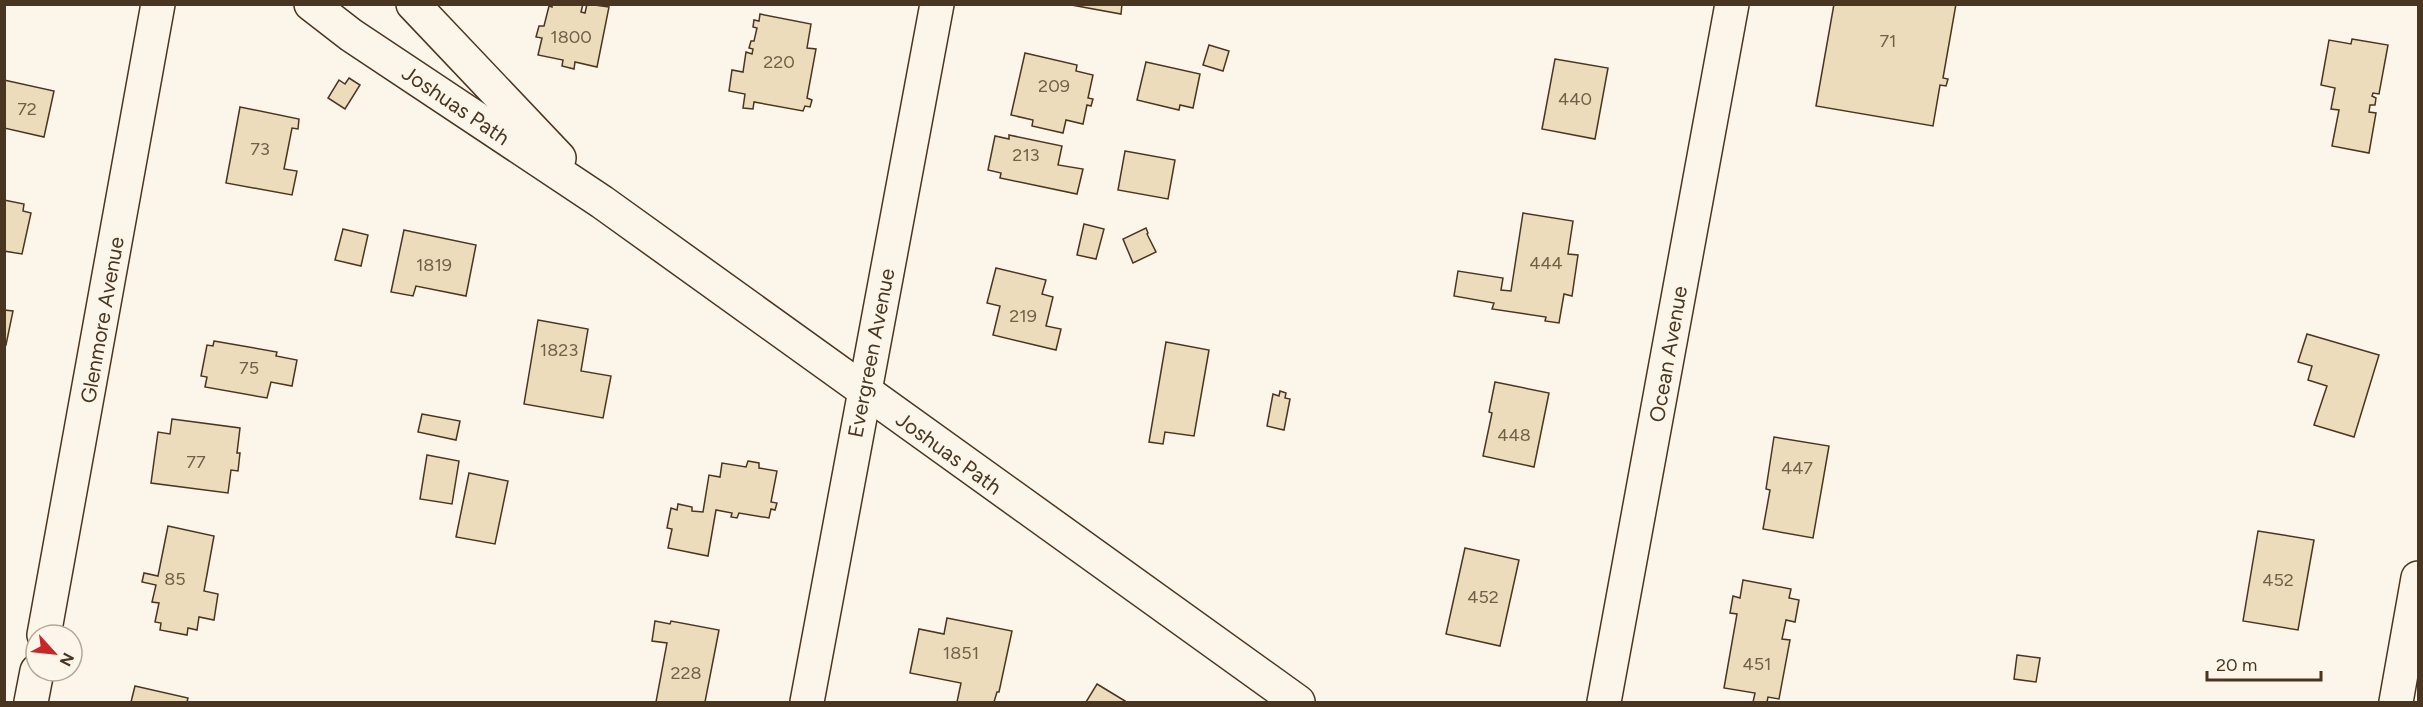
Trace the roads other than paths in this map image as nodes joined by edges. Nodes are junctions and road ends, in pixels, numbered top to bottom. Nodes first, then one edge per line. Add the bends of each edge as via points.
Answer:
1 (158, 4) edge
2 (311, 4) edge
3 (413, 4) edge
4 (937, 4) edge
5 (1732, 4) edge
6 (602, 202) junction
7 (864, 392) junction
8 (2418, 578) edge
9 (46, 623) edge
10 (35, 683) edge
11 (31, 702) edge
12 (807, 702) edge
13 (1298, 702) edge
14 (1604, 702) edge
15 (2396, 702) edge

1 - 9 street, Glenmore Avenue
2 - 6 street, Joshuas Path
3 - 6 street, Joshuas Path
4 - 7 street, Evergreen Avenue
5 - 14 street, Ocean Avenue
6 - 7 street, Joshuas Path
7 - 12 street, Evergreen Avenue
7 - 13 street, Joshuas Path
8 - 15 street
10 - 11 street

